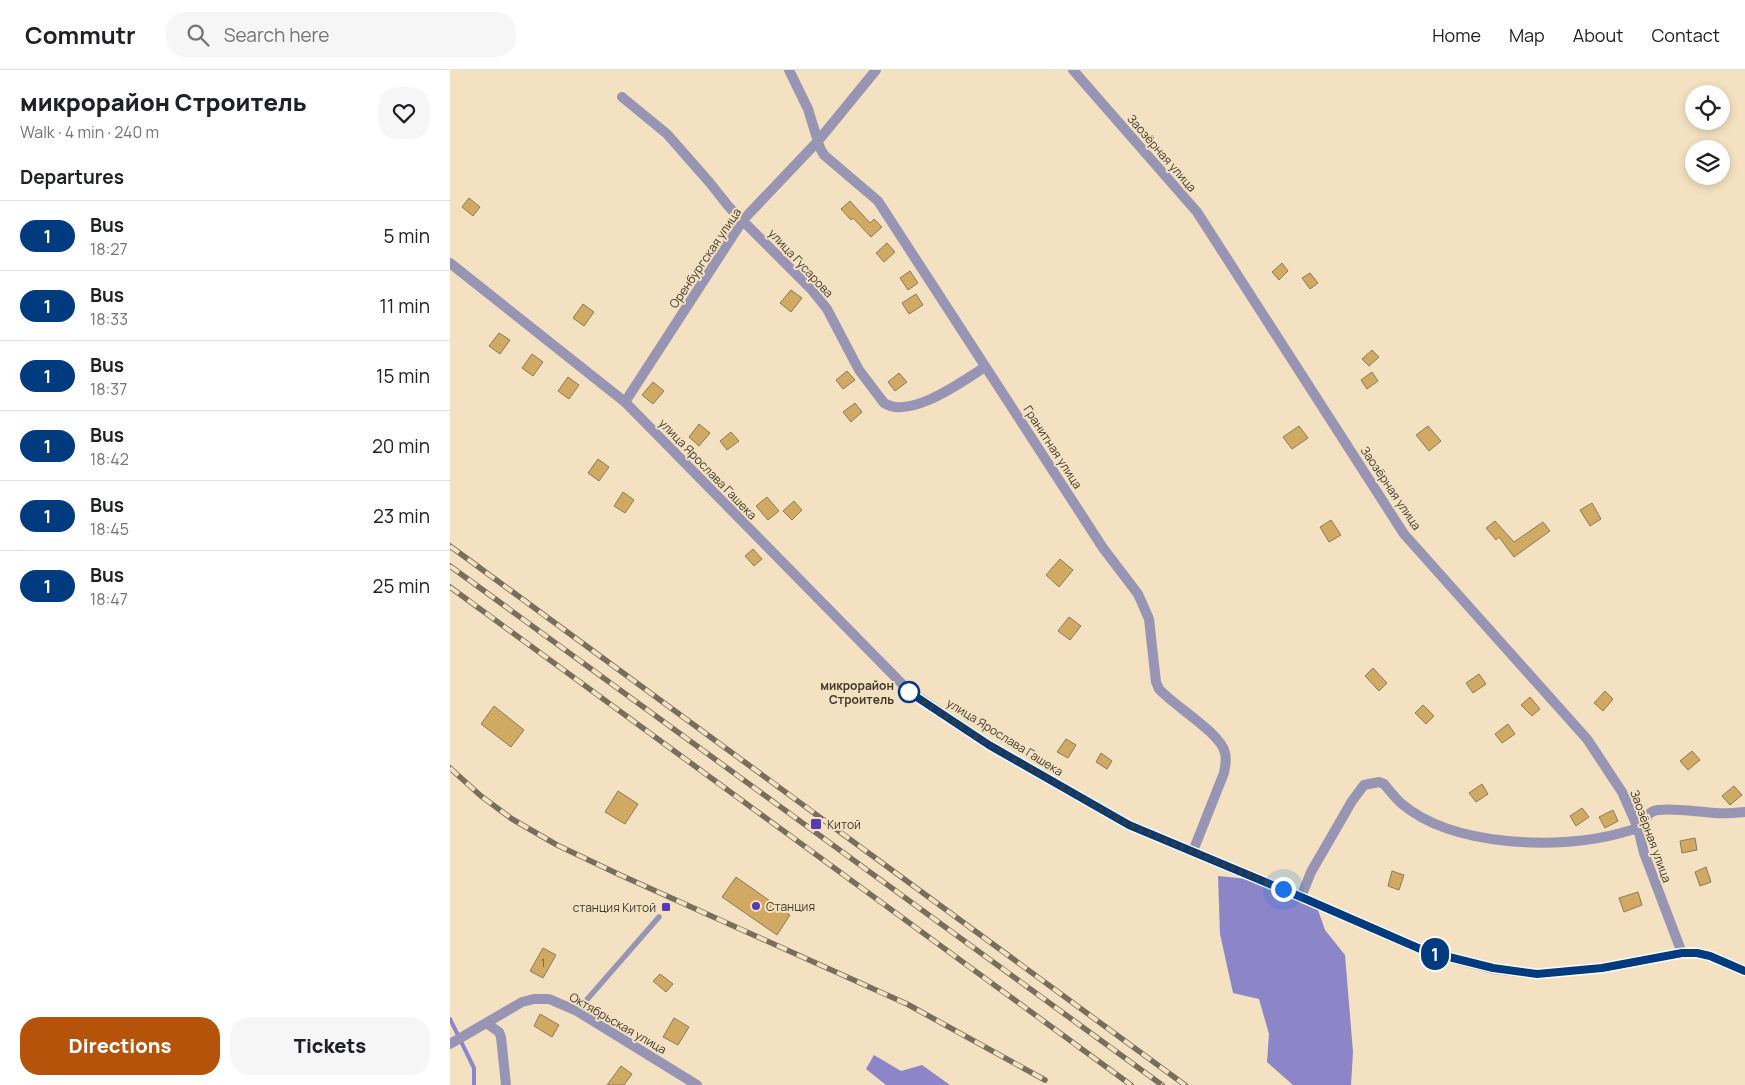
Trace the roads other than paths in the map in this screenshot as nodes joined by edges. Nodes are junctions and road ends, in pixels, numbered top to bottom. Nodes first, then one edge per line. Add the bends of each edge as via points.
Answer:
1 (789, 70) edge
2 (876, 70) edge
3 (1073, 70) edge
4 (622, 97) dead end
5 (818, 141) junction
6 (743, 220) junction
7 (450, 263) edge
8 (986, 367) junction
9 (625, 402) junction
10 (1745, 812) edge
11 (1638, 828) junction
12 (1193, 851) junction
13 (1301, 897) junction
14 (659, 917) dead end
15 (1682, 953) junction
16 (1745, 971) edge
17 (578, 1011) junction
18 (486, 1023) junction
19 (451, 1043) edge
20 (506, 1085) edge
21 (697, 1085) edge

1 - 5 street, Гранитная улица via 808,109
2 - 5 street, Оренбургская улица
3 - 11 street, Заозёрная улица via 1196,212 1404,534 1587,739 1622,792
4 - 6 street, улица Гусарова via 667,134
5 - 6 street, Оренбургская улица
5 - 8 street, Гранитная улица via 824,156 878,201
6 - 8 street, улица Гусарова via 806,283 827,309 859,370 884,403 896,408 918,404
6 - 9 street, Оренбургская улица
7 - 9 street, улица Ярослава Гашека
8 - 12 street, Гранитная улица via 1103,548 1138,594 1149,619 1159,688 1216,737 1223,747 1224,773
9 - 12 street, улица Ярослава Гашека via 909,692 989,745 1121,821
10 - 11 street via 1717,814 1656,810
11 - 13 street via 1597,839 1549,843 1471,835 1426,819 1402,804 1384,784 1372,783 1364,785 1352,801 1311,872
11 - 15 street, Заозёрная улица via 1644,853
12 - 13 street, улица Ярослава Гашека
13 - 15 street, улица Ярослава Гашека via 1425,951 1493,968 1537,974 1602,968
14 - 17 lane
15 - 16 street, улица Ярослава Гашека via 1710,956
17 - 18 street, Октябрьская улица via 549,999 534,999 522,1002
17 - 21 street, Октябрьская улица
18 - 19 street
18 - 20 street via 501,1037

